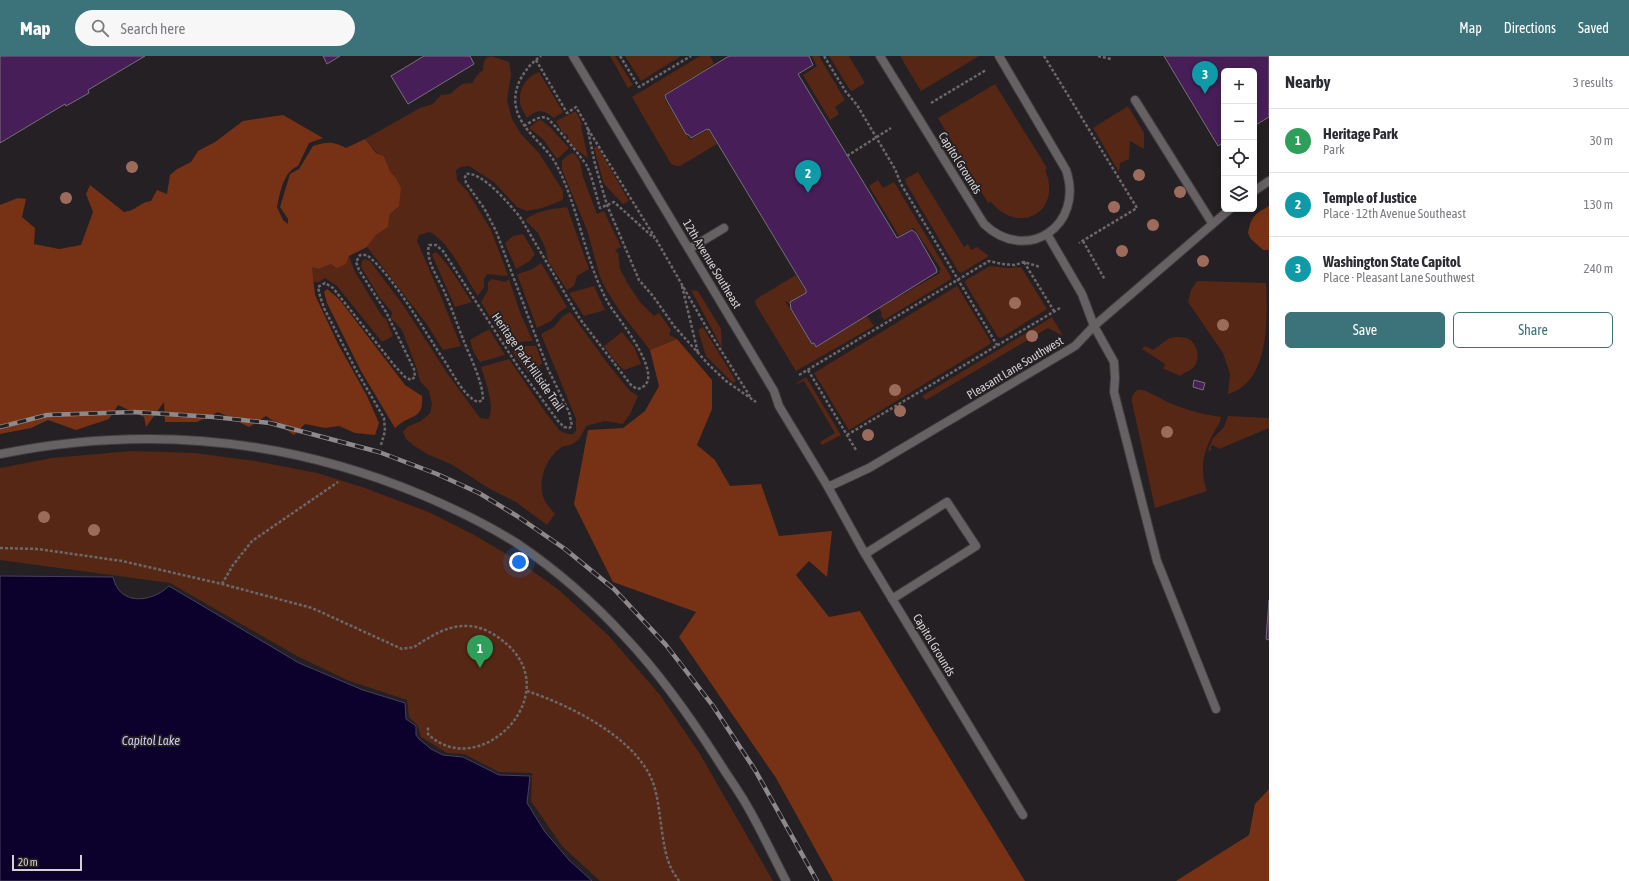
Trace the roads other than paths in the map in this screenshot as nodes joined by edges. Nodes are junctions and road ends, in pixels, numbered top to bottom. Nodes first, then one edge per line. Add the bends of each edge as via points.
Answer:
1 (573, 56) edge
2 (880, 56) edge
3 (999, 56) edge
4 (1135, 100) dead end
5 (1269, 181) edge
6 (1257, 189) edge
7 (1226, 212) edge
8 (1212, 223) junction
9 (724, 228) dead end
10 (1047, 234) junction
11 (689, 249) junction
12 (1094, 326) junction
13 (0, 454) edge
14 (828, 487) junction
15 (865, 554) junction
16 (892, 598) junction
17 (1216, 709) dead end
18 (1023, 815) dead end
19 (786, 881) edge

1 - 11 street, 12th Avenue Southeast
2 - 10 street, Capitol Grounds via 984,224 1004,238 1013,240 1032,240
3 - 10 street, Capitol Grounds via 1069,179 1069,206 1059,224
4 - 8 street
5 - 6 street
7 - 8 street, Pleasant Lane Southwest
8 - 12 street, Pleasant Lane Southwest
9 - 11 street
10 - 12 street via 1082,294
11 - 14 street, 12th Avenue Southeast
12 - 14 street, Pleasant Lane Southwest via 1069,350 869,468
12 - 17 street via 1114,362 1114,392 1157,561
13 - 19 street via 59,444 142,438 241,445 324,461 372,476 433,500 488,527 545,564 605,617 651,667 688,714 749,810
14 - 15 street, Capitol Grounds
15 - 16 street, Capitol Grounds
15 - 16 street via 947,502 976,546
16 - 18 street, Capitol Grounds

